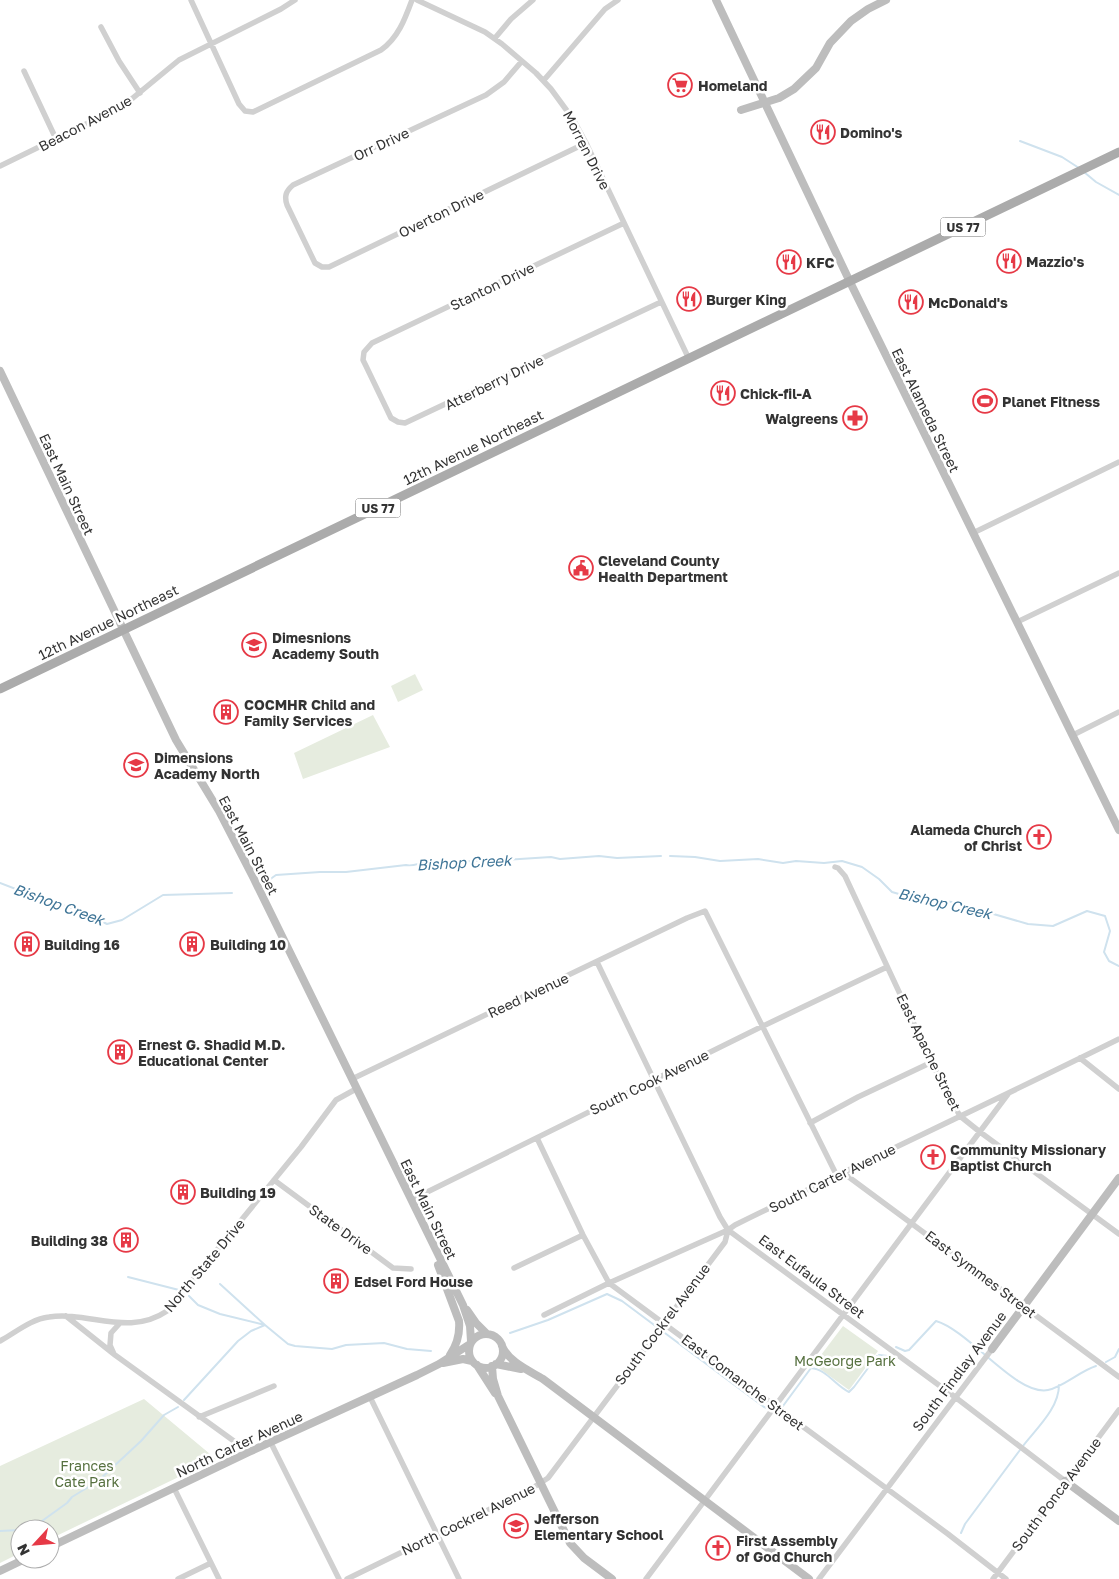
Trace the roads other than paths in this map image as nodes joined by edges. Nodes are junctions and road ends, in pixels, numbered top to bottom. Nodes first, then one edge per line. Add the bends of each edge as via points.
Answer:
1 (191, 0) edge
2 (295, 0) edge
3 (412, 0) edge
4 (418, 0) edge
5 (533, 0) edge
6 (618, 0) edge
7 (716, 0) edge
8 (886, 0) edge
9 (102, 27) dead end
10 (495, 38) junction
11 (211, 43) junction
12 (522, 61) junction
13 (24, 71) dead end
14 (544, 80) junction
15 (140, 93) junction
16 (765, 103) junction
17 (741, 110) dead end
18 (56, 139) junction
19 (586, 144) junction
20 (1119, 152) edge
21 (0, 166) edge
22 (624, 223) junction
23 (307, 244) joint
24 (850, 282) junction
25 (661, 302) junction
26 (364, 352) joint
27 (689, 359) junction
28 (0, 371) edge
29 (1119, 462) edge
30 (973, 533) junction
31 (1119, 573) edge
32 (1017, 622) junction
33 (123, 630) junction
34 (0, 689) edge
35 (1119, 712) edge
36 (1073, 735) junction
37 (1119, 830) edge
38 (835, 867) dead end
39 (705, 911) joint
40 (597, 962) junction
41 (888, 967) junction
42 (763, 1026) junction
43 (1119, 1038) edge
44 (1080, 1058) junction
45 (932, 1062) junction
46 (352, 1079) junction
47 (654, 1080) junction
48 (356, 1089) junction
49 (1119, 1089) edge
50 (1009, 1093) junction
51 (960, 1116) junction
52 (810, 1123) junction
53 (980, 1132) junction
54 (537, 1138) junction
55 (839, 1173) junction
56 (1119, 1178) edge
57 (274, 1180) junction
58 (411, 1200) junction
59 (1092, 1214) junction
60 (912, 1223) junction
61 (425, 1230) junction
62 (728, 1230) junction
63 (1119, 1234) edge
64 (584, 1235) junction
65 (514, 1268) dead end
66 (411, 1269) dead end
67 (609, 1283) junction
68 (463, 1305) junction
69 (1024, 1306) junction
70 (544, 1315) dead end
71 (66, 1316) junction
72 (843, 1316) junction
73 (120, 1323) junction
74 (662, 1324) junction
75 (487, 1334) junction
76 (0, 1341) edge
77 (471, 1343) junction
78 (502, 1346) junction
79 (992, 1349) joint
80 (116, 1356) junction
81 (447, 1359) junction
82 (474, 1363) junction
83 (439, 1364) junction
84 (494, 1365) junction
85 (528, 1370) junction
86 (1119, 1377) edge
87 (274, 1386) dead end
88 (498, 1396) junction
89 (370, 1397) junction
90 (955, 1397) junction
91 (775, 1406) junction
92 (1119, 1410) edge
93 (199, 1417) junction
94 (593, 1417) junction
95 (270, 1442) junction
96 (249, 1452) junction
97 (1065, 1481) junction
98 (540, 1484) junction
99 (174, 1488) junction
100 (886, 1489) junction
101 (704, 1501) junction
102 (1119, 1520) edge
103 (438, 1535) junction
104 (60, 1542) edge
105 (211, 1563) junction
106 (998, 1573) junction
107 (178, 1579) edge
108 (219, 1579) edge
109 (338, 1579) edge
110 (347, 1579) edge
111 (459, 1579) edge
112 (612, 1579) edge
113 (646, 1579) edge
114 (809, 1579) edge
115 (819, 1579) edge
116 (993, 1579) edge
117 (1006, 1579) edge

1 - 11 street
2 - 11 street, Beacon Avenue
3 - 11 street via 393,39 381,50 256,111 249,112 239,104
4 - 10 street, Morren Drive
5 - 10 street
6 - 14 street via 605,9
7 - 16 street, East Alameda Street
8 - 16 street via 851,21 830,44 816,68 794,90
9 - 15 street
10 - 12 street, Morren Drive
11 - 15 street, Beacon Avenue via 178,60
12 - 14 street, Morren Drive
12 - 23 street, Orr Drive via 504,82 486,95 293,184 285,195 286,200
13 - 18 street
14 - 19 street, Morren Drive via 565,107
15 - 18 street, Beacon Avenue via 123,106
16 - 17 street
16 - 24 street, East Alameda Street
18 - 21 street, Beacon Avenue
19 - 22 street, Morren Drive
19 - 23 street, Overton Drive via 329,267 316,263
20 - 24 main road, US 77
22 - 25 street, Morren Drive
22 - 26 street, Stanton Drive via 372,343
24 - 27 main road, 12th Avenue Northeast / US 77
24 - 30 street, East Alameda Street
25 - 26 street, Atterberry Drive via 405,423 394,421 388,413 363,360
25 - 27 street, Morren Drive
27 - 33 main road, 12th Avenue Northeast / US 77
28 - 33 street, East Main Street
29 - 30 street
30 - 32 street, East Alameda Street
31 - 32 street
32 - 36 street, East Alameda Street
33 - 34 main road, 12th Avenue Northeast / US 77
33 - 46 street, East Main Street via 176,740 253,877
35 - 36 street
36 - 37 street, East Alameda Street
38 - 41 street, East Apache Street via 844,876
39 - 40 street, Reed Avenue
39 - 42 street, East Symmes Street
40 - 46 street, Reed Avenue
40 - 47 street, East Eufaula Street
41 - 42 street, South Cook Avenue
41 - 45 street, East Apache Street
42 - 47 street, South Cook Avenue
42 - 52 street, East Symmes Street
43 - 44 street, South Carter Avenue
44 - 49 street
44 - 50 street, South Carter Avenue
45 - 51 street, East Apache Street
45 - 52 street
46 - 48 street, East Main Street
47 - 54 street, South Cook Avenue
47 - 62 street, East Eufaula Street
48 - 57 street, North State Drive via 336,1100
48 - 58 street, East Main Street
50 - 51 street, South Carter Avenue
50 - 53 street
51 - 53 street, East Apache Street
51 - 55 street, South Carter Avenue
52 - 55 street, East Symmes Street
53 - 59 street, East Apache Street
53 - 60 street
54 - 58 street, South Cook Avenue
54 - 64 street, East Comanche Street
55 - 60 street, East Symmes Street
55 - 62 street, South Carter Avenue
56 - 59 street, South Findlay Avenue
57 - 66 street, State Drive via 393,1268
57 - 73 street, North State Drive via 167,1312 153,1320
58 - 61 street, East Main Street
59 - 63 street, East Apache Street
59 - 69 street, South Findlay Avenue
60 - 69 street, East Symmes Street
60 - 72 street
61 - 68 street, East Main Street
61 - 81 street via 458,1321 457,1343
62 - 67 street, South Carter Avenue
62 - 72 street, East Eufaula Street
62 - 74 street, South Cockrel Avenue via 725,1242
64 - 65 street
64 - 67 street, East Comanche Street
67 - 70 street, South Carter Avenue
67 - 74 street, East Comanche Street
68 - 75 street, East Main Street
68 - 77 street, East Main Street via 470,1326
69 - 79 street, South Findlay Avenue
69 - 86 street, East Symmes Street
71 - 73 street, North State Drive
71 - 76 street, North State Drive via 42,1318
71 - 80 street
72 - 90 street, East Eufaula Street
72 - 91 street
73 - 80 street via 111,1333 110,1345
74 - 91 street, East Comanche Street
74 - 94 street, South Cockrel Avenue
75 - 77 street via 476,1337
75 - 78 street via 496,1337
77 - 81 street, North Carter Avenue
77 - 82 street via 469,1350
78 - 84 street via 500,1359
78 - 85 street via 512,1360
79 - 90 street, South Findlay Avenue
80 - 93 street
81 - 83 street, North Carter Avenue
82 - 83 street, North Carter Avenue via 463,1360
82 - 84 street via 483,1368
82 - 88 street
83 - 89 street, North Carter Avenue
84 - 85 street
84 - 88 street via 493,1379
85 - 94 street
87 - 93 street
88 - 98 street
89 - 95 street, North Carter Avenue
89 - 103 street
90 - 97 street, East Eufaula Street
90 - 100 street, South Findlay Avenue
91 - 100 street, East Comanche Street
91 - 101 street
92 - 97 street, South Ponca Avenue
93 - 96 street
94 - 98 street, North Cockrel Avenue via 548,1478
94 - 101 street
95 - 96 street, North Carter Avenue
95 - 109 street
96 - 99 street, North Carter Avenue
97 - 102 street, East Eufaula Street
97 - 106 street, South Ponca Avenue
98 - 103 street, North Cockrel Avenue
98 - 112 street via 570,1543
99 - 104 street, North Carter Avenue
99 - 105 street
100 - 106 street, East Comanche Street
100 - 115 street, South Findlay Avenue
101 - 113 street
101 - 114 street
103 - 110 street, North Cockrel Avenue
103 - 111 street
105 - 107 street
105 - 108 street
106 - 116 street, South Ponca Avenue
106 - 117 street, East Comanche Street

